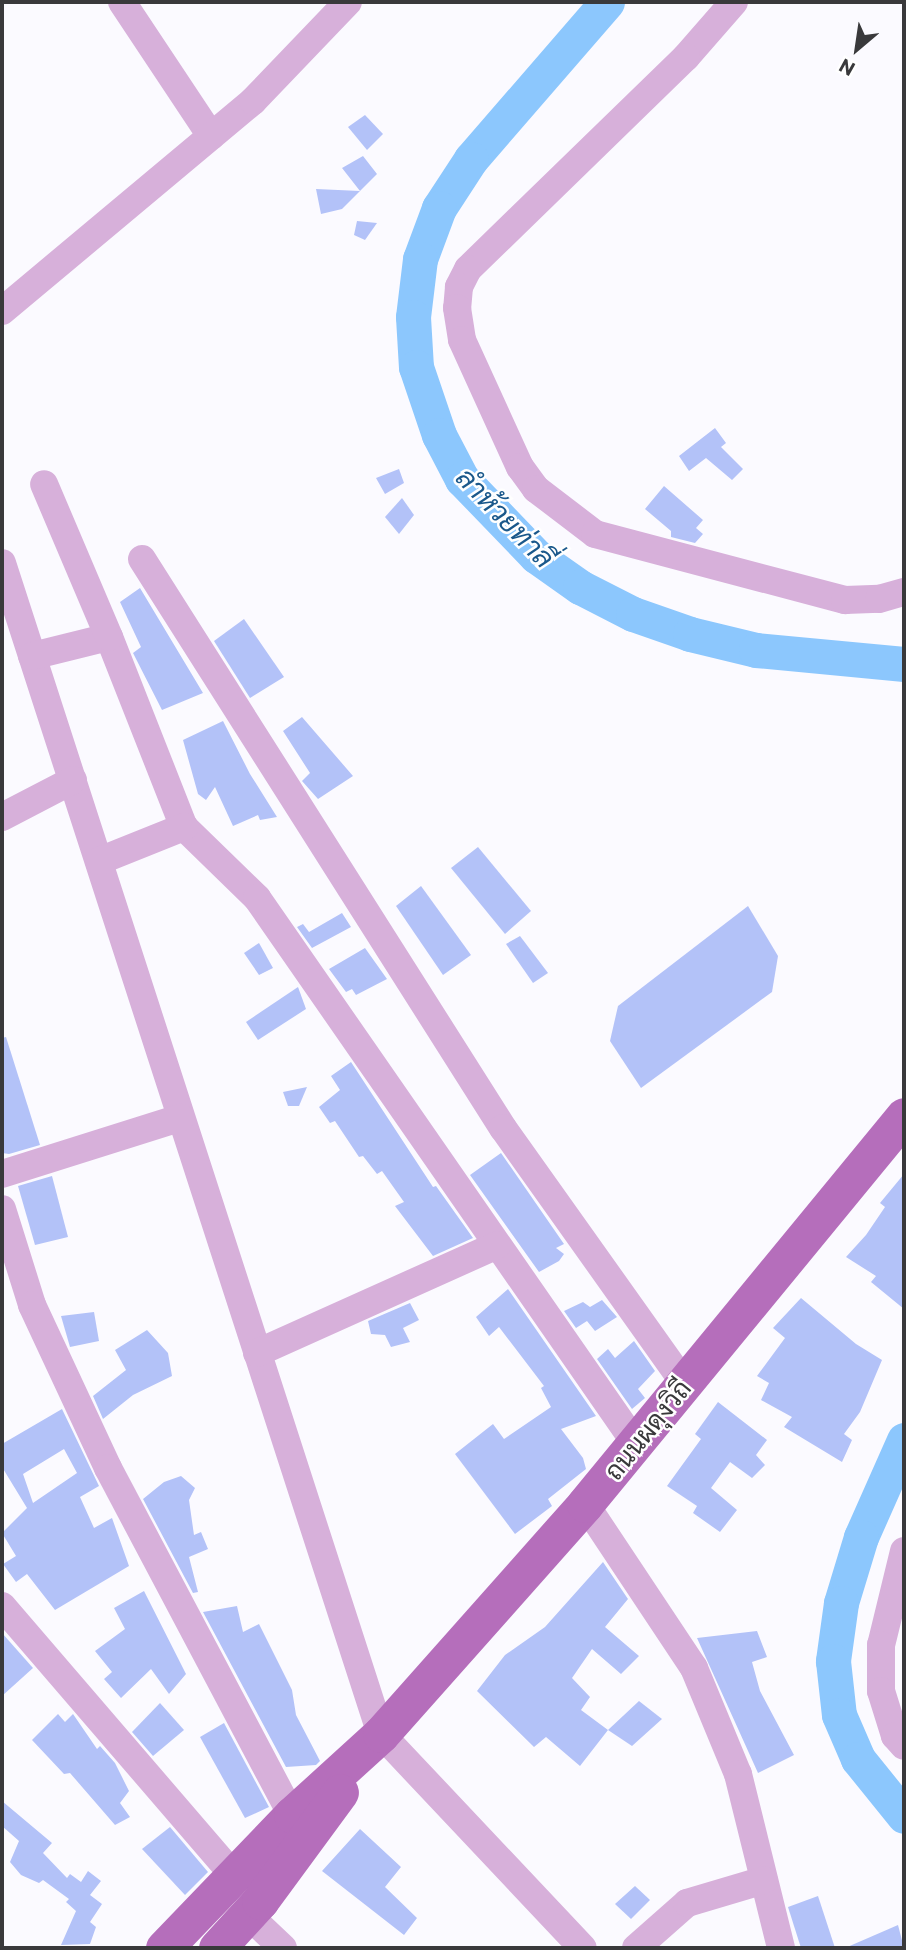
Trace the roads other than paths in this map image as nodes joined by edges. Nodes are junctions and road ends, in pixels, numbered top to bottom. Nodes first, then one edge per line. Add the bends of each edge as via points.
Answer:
1 (122, 2) edge
2 (348, 2) edge
3 (734, 2) edge
4 (211, 136) junction
5 (2, 311) edge
6 (44, 484) dead end
7 (142, 559) dead end
8 (2, 563) edge
9 (904, 592) edge
10 (109, 637) junction
11 (32, 656) junction
12 (73, 780) junction
13 (2, 817) edge
14 (184, 827) junction
15 (99, 861) junction
16 (904, 1116) edge
17 (180, 1118) junction
18 (2, 1174) edge
19 (2, 1209) edge
20 (497, 1245) junction
21 (257, 1353) junction
22 (684, 1383) junction
23 (636, 1444) junction
24 (586, 1504) junction
25 (904, 1551) edge
26 (2, 1606) edge
27 (381, 1734) junction
28 (904, 1746) edge
29 (292, 1815) junction
30 (233, 1875) junction
31 (764, 1880) junction
32 (248, 1915) junction
33 (164, 1948) edge
34 (217, 1948) edge
35 (284, 1948) edge
36 (583, 1948) edge
37 (636, 1948) edge
38 (781, 1948) edge

1 - 4 street
2 - 4 street via 253,101
3 - 9 street via 686,57 468,269 458,297 462,340 520,467 544,497 595,534 845,600 879,599
4 - 5 street
6 - 10 street
7 - 22 street via 503,1128
8 - 11 street
10 - 11 street
10 - 14 street
11 - 12 street
12 - 13 street
12 - 15 street
14 - 15 street
14 - 20 street via 257,898
15 - 17 street
16 - 22 main road, ถนนผดุงวิถี
17 - 18 street
17 - 21 street
19 - 29 street via 32,1305 108,1468
20 - 21 street
20 - 23 street
21 - 27 street
22 - 23 main road, ถนนผดุงวิถี
23 - 24 main road, ถนนผดุงวิถี
24 - 27 main road, ถนนผดุงวิถี
24 - 31 street via 694,1668 738,1774
25 - 28 street via 881,1645 880,1691 895,1736
26 - 30 street
27 - 29 main road
27 - 32 main road
27 - 36 street
29 - 30 main road
30 - 33 main road
31 - 37 street via 687,1903
31 - 38 street
32 - 34 main road
32 - 35 street

